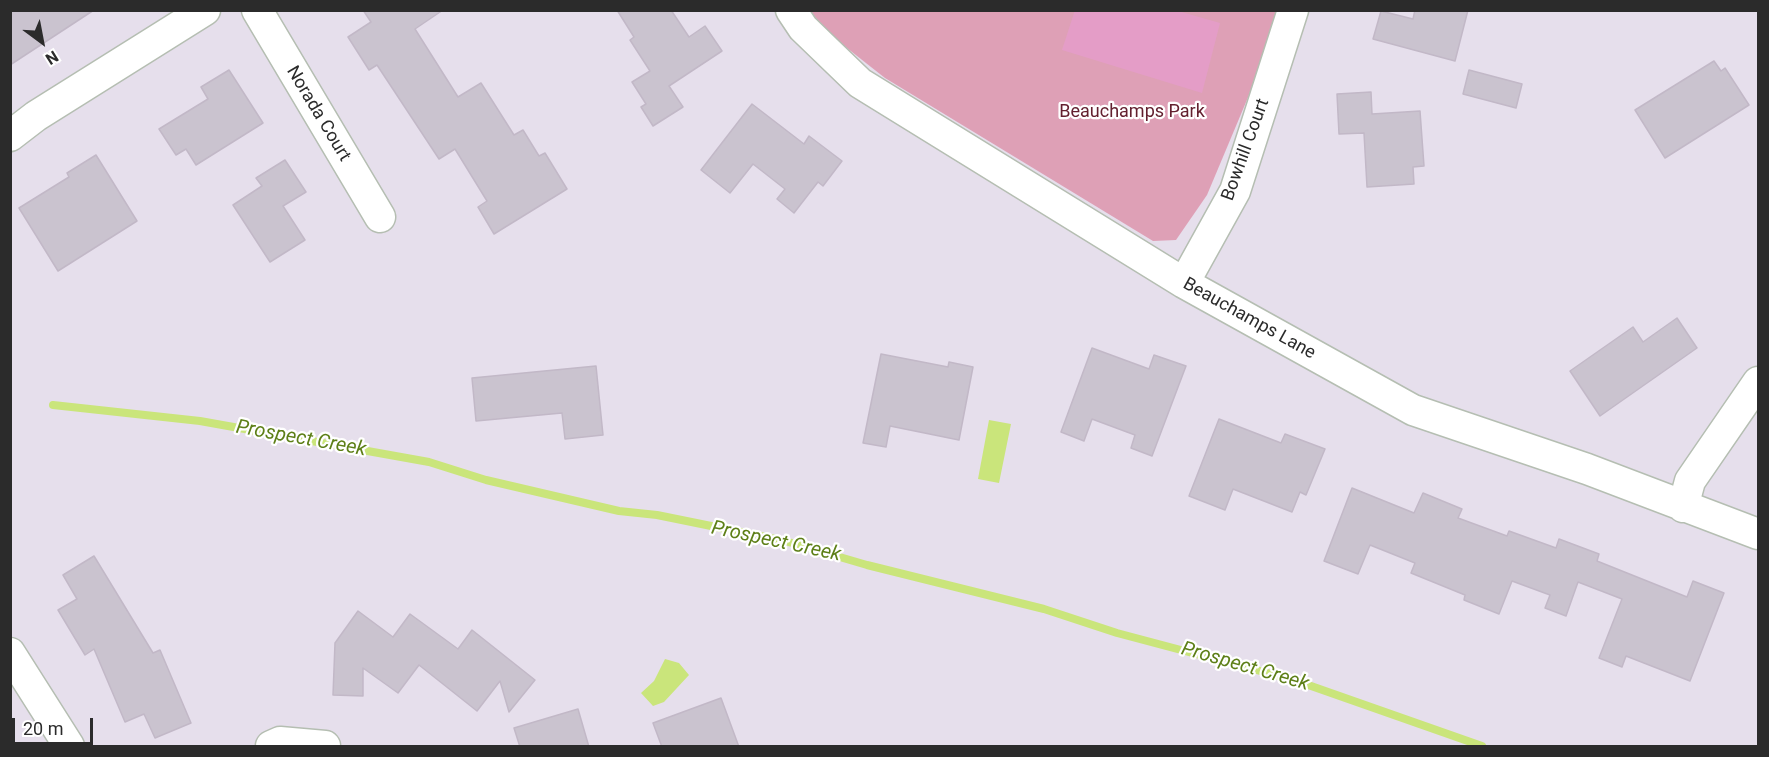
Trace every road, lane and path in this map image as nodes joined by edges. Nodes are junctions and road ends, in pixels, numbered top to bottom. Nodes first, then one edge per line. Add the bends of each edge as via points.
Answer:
1 (205, 10) edge
2 (257, 10) edge
3 (791, 10) edge
4 (1293, 10) edge
5 (10, 136) edge
6 (380, 217) dead end
7 (1184, 283) junction
8 (1758, 382) edge
9 (1683, 507) junction
10 (1758, 534) edge
11 (10, 653) edge
12 (69, 747) edge
13 (271, 747) edge
14 (325, 747) edge

1 - 5 street
2 - 6 street, Norada Court
3 - 7 street, Beauchamps Lane via 803,28 860,82
4 - 7 street, Bowhill Court via 1235,191
7 - 9 street, Beauchamps Lane via 1413,410 1587,469
8 - 9 street via 1690,481
9 - 10 street, Beauchamps Lane
11 - 12 street
13 - 14 street via 280,742

